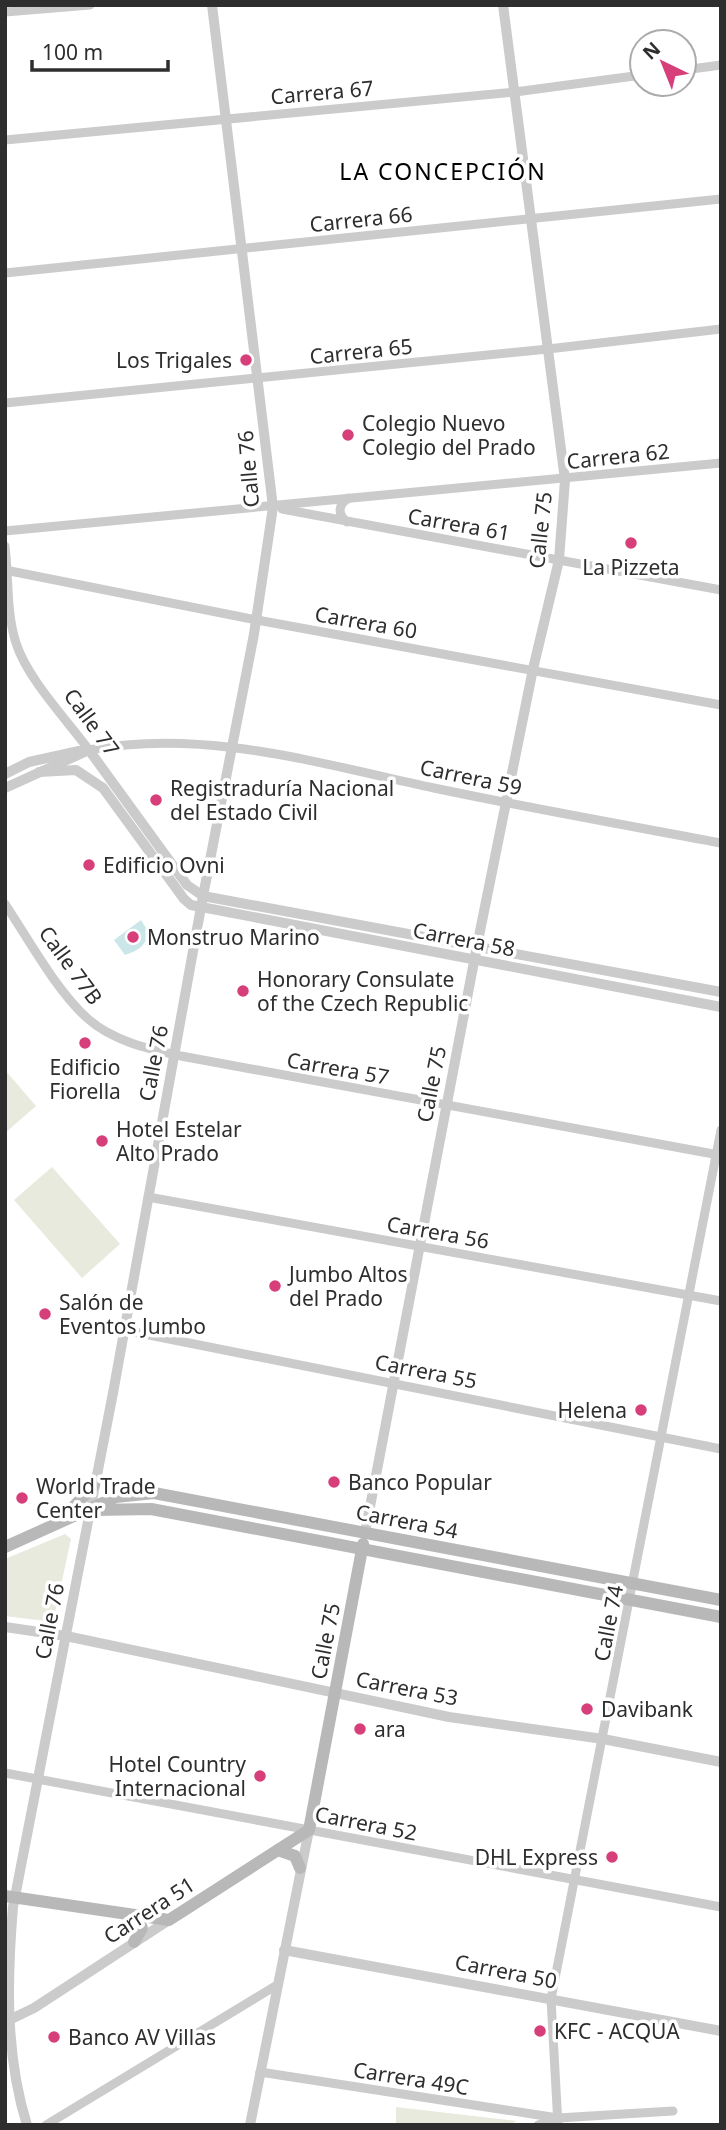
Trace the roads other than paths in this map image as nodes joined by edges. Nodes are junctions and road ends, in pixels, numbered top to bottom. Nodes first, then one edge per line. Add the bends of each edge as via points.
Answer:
1 (90, 5) edge
2 (212, 5) edge
3 (503, 5) edge
4 (5, 12) edge
5 (721, 65) edge
6 (698, 68) edge
7 (628, 77) edge
8 (515, 92) junction
9 (226, 119) junction
10 (5, 140) edge
11 (721, 199) edge
12 (531, 219) junction
13 (242, 248) junction
14 (5, 273) edge
15 (721, 329) edge
16 (548, 349) junction
17 (258, 379) junction
18 (5, 403) edge
19 (721, 463) edge
20 (565, 480) junction
21 (351, 497) junction
22 (273, 507) junction
23 (348, 522) junction
24 (5, 531) edge
25 (5, 546) edge
26 (559, 560) junction
27 (7, 570) edge
28 (721, 590) edge
29 (7, 597) edge
30 (257, 620) junction
31 (533, 669) junction
32 (721, 705) edge
33 (233, 746) junction
34 (89, 750) junction
35 (39, 772) junction
36 (5, 774) edge
37 (5, 788) edge
38 (508, 803) junction
39 (721, 843) edge
40 (203, 895) junction
41 (5, 904) edge
42 (201, 908) junction
43 (324, 918) junction
44 (322, 931) junction
45 (477, 946) junction
46 (474, 961) junction
47 (721, 992) edge
48 (721, 1007) edge
49 (116, 1037) joint
50 (174, 1055) junction
51 (446, 1105) junction
52 (721, 1129) edge
53 (718, 1155) edge
54 (148, 1197) junction
55 (422, 1247) junction
56 (689, 1296) junction
57 (721, 1301) edge
58 (124, 1330) junction
59 (393, 1382) junction
60 (661, 1438) junction
61 (721, 1449) edge
62 (94, 1485) junction
63 (242, 1509) junction
64 (89, 1510) junction
65 (55, 1525) junction
66 (240, 1526) junction
67 (365, 1533) junction
68 (5, 1547) edge
69 (362, 1550) junction
70 (509, 1560) junction
71 (506, 1578) junction
72 (633, 1583) junction
73 (631, 1600) junction
74 (721, 1600) edge
75 (721, 1617) edge
76 (5, 1627) edge
77 (66, 1636) junction
78 (334, 1693) junction
79 (603, 1739) junction
80 (721, 1762) edge
81 (5, 1773) edge
82 (39, 1780) junction
83 (309, 1830) junction
84 (278, 1850) junction
85 (300, 1868) junction
86 (575, 1880) junction
87 (10, 1897) edge
88 (721, 1907) edge
89 (136, 1915) junction
90 (169, 1920) junction
91 (134, 1942) junction
92 (284, 1950) junction
93 (277, 1984) junction
94 (551, 1999) junction
95 (6, 2019) edge
96 (721, 2031) edge
97 (260, 2072) junction
98 (673, 2111) dead end
99 (558, 2121) edge
100 (249, 2124) edge
101 (27, 2125) edge
102 (46, 2125) edge
103 (538, 2125) edge

1 - 4 street
2 - 9 street, Calle 76
3 - 8 street, Calle 75
5 - 6 street
7 - 8 street, Carrera 67
8 - 9 street, Carrera 67
8 - 12 street, Calle 75
9 - 10 street, Carrera 67
9 - 13 street, Calle 76
11 - 12 street, Carrera 66
12 - 13 street, Carrera 66
12 - 16 street, Calle 75
13 - 14 street, Carrera 66
13 - 17 street, Calle 76
15 - 16 street, Carrera 65
16 - 17 street, Carrera 65
16 - 20 street, Calle 75
17 - 18 street, Carrera 65
17 - 22 street, Calle 76
19 - 20 street, Carrera 62
20 - 21 street, Carrera 62
20 - 26 street, Calle 75
21 - 22 street, Carrera 62
21 - 23 street via 339,509
22 - 23 street, Carrera 61
22 - 24 street, Carrera 62
22 - 30 street, Calle 76
23 - 26 street, Carrera 61
25 - 27 street, Calle 77
26 - 28 street, Carrera 61
26 - 31 street, Calle 75
27 - 29 street, Calle 77
27 - 30 street, Carrera 60
29 - 34 street, Calle 77 via 16,644 26,664
30 - 31 street, Carrera 60
30 - 33 street, Calle 76
31 - 32 street, Carrera 60
31 - 38 street, Calle 75
33 - 34 street, Carrera 59 via 144,742
33 - 38 street, Carrera 59
33 - 40 street, Calle 76
34 - 35 street
34 - 36 street via 29,762
34 - 40 street, Calle 77 via 187,885
35 - 37 street
35 - 42 street, Calle 77 via 76,770 103,788 184,899
38 - 39 street, Carrera 59
38 - 45 street, Calle 75
40 - 42 street, Calle 76
40 - 43 street, Carrera 58
41 - 49 street, Calle 77B via 76,1005
42 - 44 street, Carrera 58
42 - 50 street, Calle 76
43 - 44 street
43 - 45 street, Carrera 58
44 - 46 street, Carrera 58
45 - 46 street, Calle 75
45 - 47 street, Carrera 58
46 - 48 street, Carrera 58
46 - 51 street, Calle 75
49 - 50 street, Carrera 57
50 - 51 street, Carrera 57
50 - 54 street, Calle 76
51 - 53 street, Carrera 57
51 - 55 street, Calle 75
52 - 53 street, Calle 74
53 - 56 street, Calle 74
54 - 55 street, Carrera 56
54 - 58 street, Calle 76
55 - 56 street, Carrera 56
55 - 59 street, Calle 75
56 - 57 street, Carrera 56
56 - 60 street, Calle 74
58 - 59 street, Carrera 55
58 - 62 street, Calle 76
59 - 60 street, Carrera 55
59 - 67 street, Calle 75
60 - 61 street, Carrera 55
60 - 72 street, Calle 74
62 - 64 street, Calle 76
62 - 65 main road
63 - 64 main road, Carrera 54 via 135,1493
63 - 66 main road
63 - 67 main road, Carrera 54
64 - 65 main road, Carrera 54
64 - 66 main road, Carrera 54 via 151,1509
64 - 77 street, Calle 76
65 - 68 main road, Carrera 54
66 - 69 main road, Carrera 54
67 - 69 main road, Calle 75
67 - 70 main road, Carrera 54
69 - 71 main road, Carrera 54
69 - 78 main road, Calle 75
70 - 71 main road
70 - 72 main road, Carrera 54
71 - 73 main road, Carrera 54
72 - 73 street, Calle 74
72 - 74 main road, Carrera 54
73 - 75 main road, Carrera 54
73 - 79 street, Calle 74
76 - 77 street, Carrera 53
77 - 78 street, Carrera 53
77 - 82 street, Calle 76
78 - 79 street, Carrera 53 via 449,1717
78 - 83 main road, Calle 75
79 - 80 street, Carrera 53
79 - 86 street, Calle 74
81 - 82 street, Carrera 52
82 - 83 street, Carrera 52
82 - 87 street, Calle 76
83 - 84 main road, Carrera 51
83 - 85 street, Calle 75
83 - 86 street, Carrera 52
84 - 85 main road via 295,1856
84 - 90 main road, Carrera 51
85 - 92 street, Calle 75
86 - 88 street, Carrera 52
86 - 94 street, Calle 74
87 - 89 main road
87 - 95 street, Calle 76
89 - 90 main road
89 - 91 main road via 142,1928
90 - 91 street, Carrera 51
91 - 95 street, Carrera 51 via 34,2008
92 - 93 street, Calle 75
92 - 94 street, Carrera 50
93 - 97 street, Calle 75
93 - 102 street
94 - 96 street, Carrera 50
94 - 99 street, Calle 74
95 - 101 street, Calle 76
97 - 99 street, Carrera 49C
97 - 100 street, Calle 75
98 - 99 street
99 - 103 street

